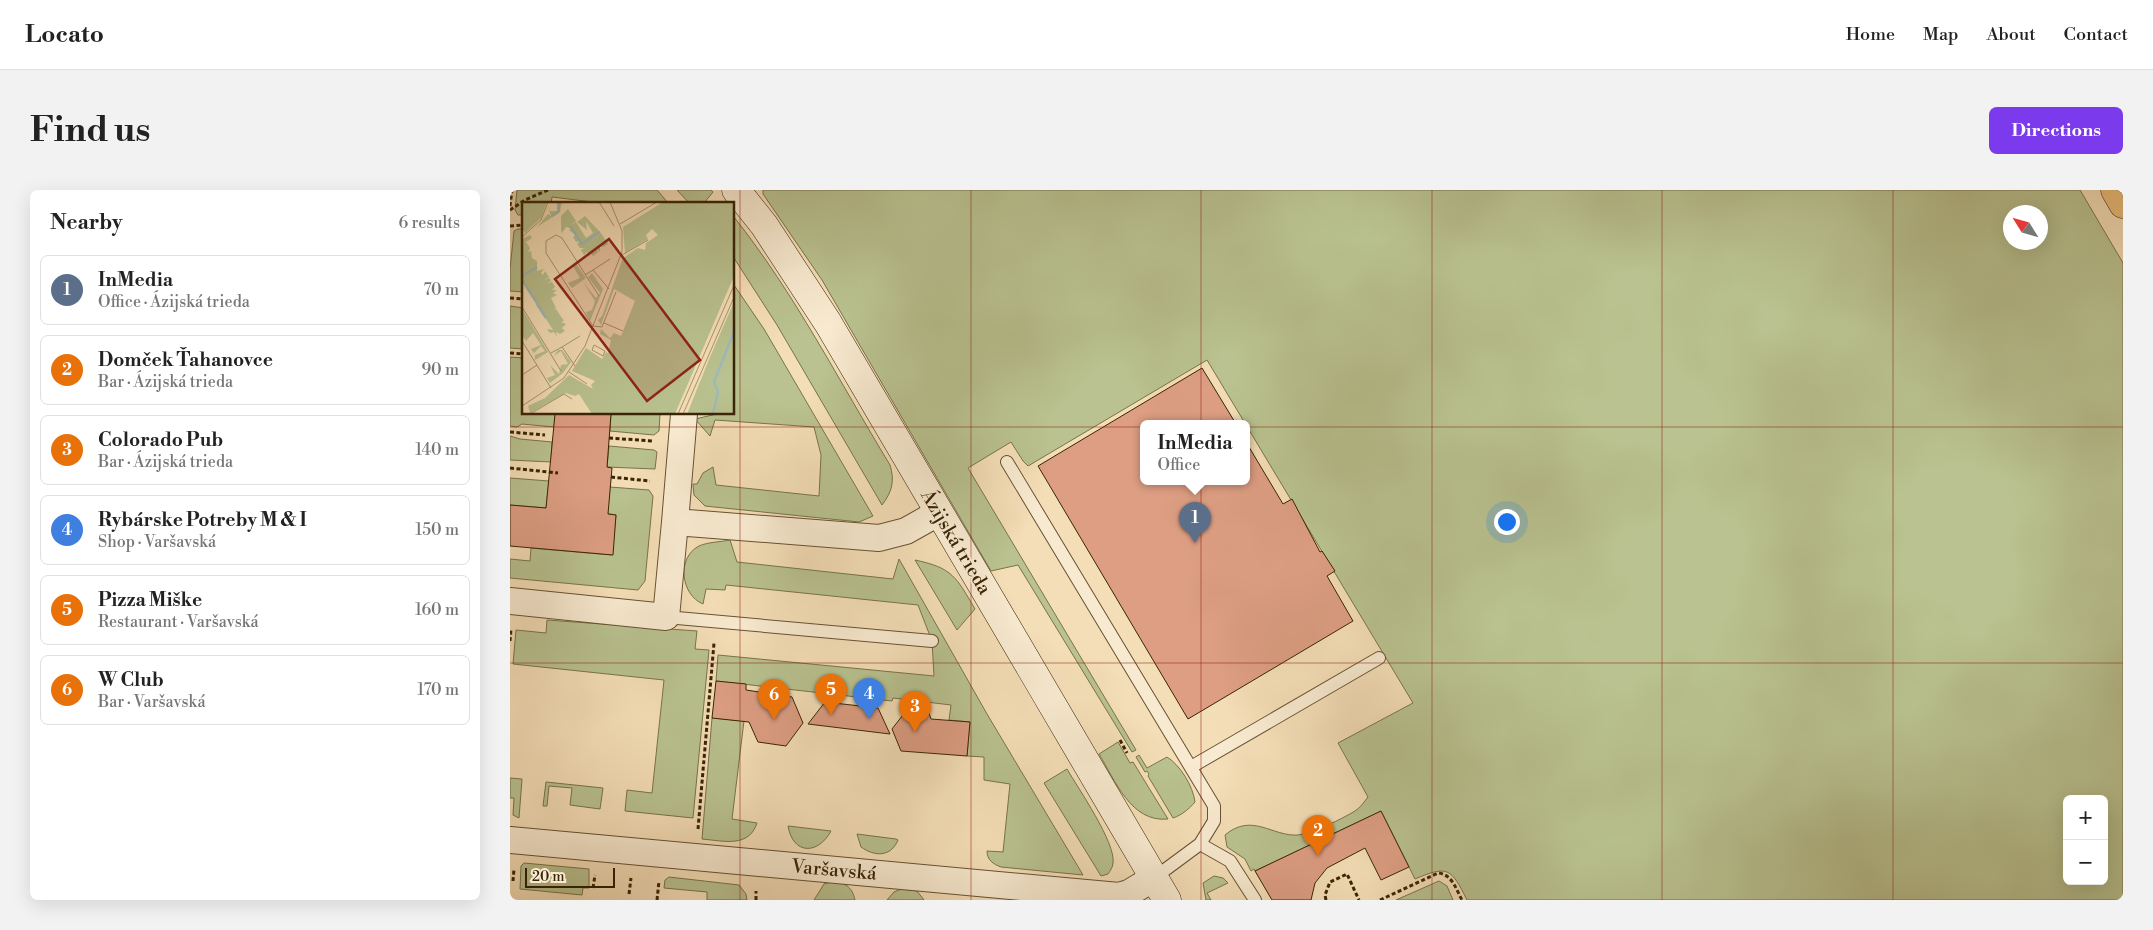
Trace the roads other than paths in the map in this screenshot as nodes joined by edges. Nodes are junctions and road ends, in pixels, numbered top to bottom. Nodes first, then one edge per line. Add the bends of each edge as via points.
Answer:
1 (736, 190) edge
2 (2115, 190) edge
3 (2123, 204) edge
4 (684, 415) edge
5 (1006, 462) dead end
6 (938, 513) junction
7 (675, 522) junction
8 (510, 601) edge
9 (666, 617) junction
10 (932, 641) dead end
11 (1379, 658) dead end
12 (1191, 767) junction
13 (510, 840) edge
14 (1200, 844) junction
15 (1160, 889) edge
16 (1255, 900) edge

1 - 6 street, Ázijská trieda via 764,225 828,323
2 - 3 highway
4 - 7 street
5 - 12 lane
6 - 7 street via 906,531 879,538
6 - 15 street, Ázijská trieda
7 - 9 street
8 - 9 street
9 - 10 lane
11 - 12 lane
12 - 14 lane via 1214,806 1214,821
13 - 15 street, Varšavská via 1119,896
14 - 15 lane
14 - 16 lane via 1230,861

